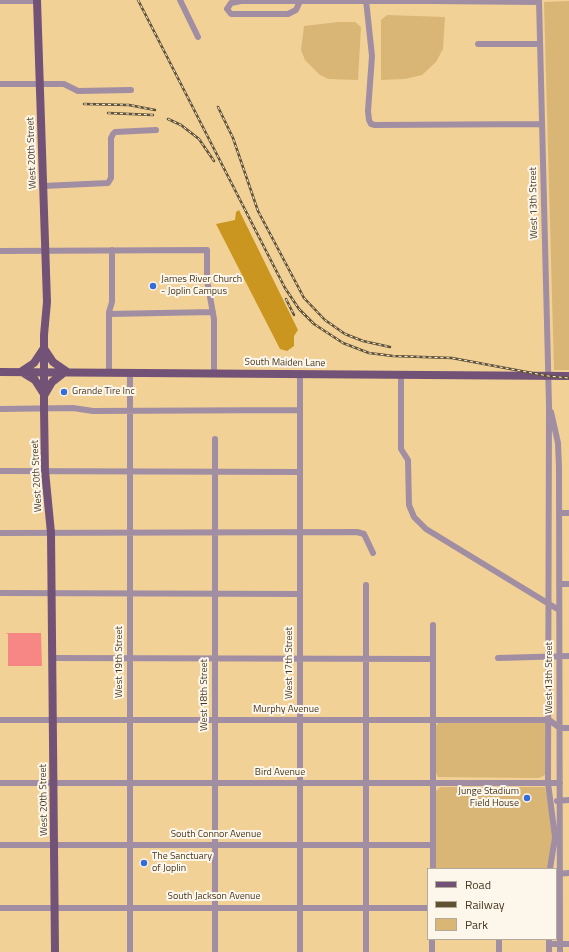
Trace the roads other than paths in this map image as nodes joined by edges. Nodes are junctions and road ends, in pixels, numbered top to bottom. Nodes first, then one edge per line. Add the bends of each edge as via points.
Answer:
1 (38, 0) edge
2 (180, 0) edge
3 (0, 1) edge
4 (300, 1) edge
5 (366, 1) edge
6 (432, 1) edge
7 (498, 1) edge
8 (539, 1) edge
9 (198, 37) dead end
10 (478, 44) dead end
11 (540, 44) junction
12 (0, 84) edge
13 (40, 84) junction
14 (131, 90) dead end
15 (542, 124) junction
16 (156, 130) dead end
17 (43, 186) junction
18 (0, 250) edge
19 (112, 250) junction
20 (45, 251) junction
21 (213, 312) junction
22 (109, 314) junction
23 (44, 347) junction
24 (21, 371) junction
25 (44, 371) junction
26 (66, 371) junction
27 (109, 371) junction
28 (0, 372) edge
29 (130, 372) junction
30 (214, 372) junction
31 (300, 373) junction
32 (401, 376) junction
33 (548, 376) junction
34 (569, 376) edge
35 (44, 395) junction
36 (549, 405) junction
37 (44, 408) junction
38 (0, 409) edge
39 (129, 410) junction
40 (300, 410) junction
41 (215, 439) dead end
42 (0, 471) edge
43 (45, 471) junction
44 (130, 471) junction
45 (215, 472) junction
46 (300, 472) junction
47 (548, 506) junction
48 (559, 510) junction
49 (569, 513) edge
50 (548, 522) junction
51 (559, 522) junction
52 (0, 533) edge
53 (51, 533) junction
54 (130, 533) junction
55 (300, 533) junction
56 (215, 534) junction
57 (548, 548) junction
58 (559, 548) junction
59 (373, 553) dead end
60 (548, 563) junction
61 (559, 563) junction
62 (569, 584) edge
63 (366, 585) dead end
64 (559, 586) junction
65 (549, 590) junction
66 (0, 593) edge
67 (52, 593) junction
68 (130, 594) junction
69 (215, 594) junction
70 (300, 594) junction
71 (549, 604) junction
72 (559, 610) junction
73 (549, 621) junction
74 (559, 621) junction
75 (433, 624) dead end
76 (559, 656) junction
77 (569, 656) edge
78 (52, 658) junction
79 (130, 658) junction
80 (215, 658) junction
81 (300, 658) junction
82 (366, 658) junction
83 (498, 658) dead end
84 (549, 658) junction
85 (433, 659) junction
86 (550, 690) junction
87 (559, 690) junction
88 (0, 720) edge
89 (300, 720) junction
90 (366, 720) junction
91 (433, 720) junction
92 (549, 720) junction
93 (53, 721) junction
94 (130, 721) junction
95 (215, 721) junction
96 (560, 728) junction
97 (569, 728) edge
98 (549, 758) junction
99 (560, 758) junction
100 (433, 782) junction
101 (0, 783) edge
102 (54, 783) junction
103 (130, 783) junction
104 (215, 783) junction
105 (300, 783) junction
106 (366, 783) junction
107 (548, 783) junction
108 (560, 783) junction
109 (559, 800) junction
110 (569, 800) edge
111 (551, 803) junction
112 (0, 845) edge
113 (54, 845) junction
114 (130, 845) junction
115 (366, 845) junction
116 (433, 845) junction
117 (215, 846) junction
118 (300, 846) junction
119 (433, 868) edge
120 (550, 868) edge
121 (569, 872) edge
122 (558, 873) edge
123 (300, 907) junction
124 (366, 907) junction
125 (0, 908) edge
126 (55, 908) junction
127 (130, 908) junction
128 (215, 908) junction
129 (427, 908) edge
130 (558, 908) edge
131 (432, 940) edge
132 (499, 940) edge
133 (549, 941) edge
134 (560, 944) junction
135 (569, 944) edge
136 (55, 952) edge
137 (130, 952) edge
138 (215, 952) edge
139 (300, 952) edge
140 (366, 952) edge
141 (432, 952) edge
142 (499, 952) edge
143 (549, 952) edge
144 (560, 952) edge

1 - 3 street
1 - 13 main road, West 20th Street
2 - 9 street
4 - 4 street via 293,13 288,14 231,14 227,9 231,3 241,1
4 - 5 street
5 - 6 street
5 - 15 street via 372,56 368,117 370,123
6 - 7 street
7 - 8 street
8 - 11 street, West 13th Street
10 - 11 street
11 - 15 street, West 13th Street
12 - 13 street
13 - 14 street via 64,84 78,91
13 - 17 main road, West 20th Street
15 - 33 street, West 13th Street
16 - 17 street via 113,134 112,178 108,183
17 - 20 main road, West 20th Street
18 - 20 street
19 - 20 street
19 - 21 street via 206,250 207,280
19 - 22 street via 112,302
20 - 23 main road, West 20th Street via 47,302
21 - 22 street
21 - 30 street
22 - 27 street
23 - 24 main road via 34,363
23 - 25 main road, West 20th Street
23 - 26 main road via 51,360
24 - 25 main road, South Maiden Lane
24 - 28 main road, South Maiden Lane
24 - 35 main road via 35,380
25 - 26 main road, South Maiden Lane
25 - 35 main road, West 20th Street
26 - 27 main road, South Maiden Lane
26 - 35 main road via 52,382
27 - 29 main road, South Maiden Lane
29 - 30 main road, South Maiden Lane
29 - 39 street, West 19th Street
30 - 31 main road, South Maiden Lane
31 - 32 main road, South Maiden Lane
31 - 40 street, West 17th Street
32 - 33 main road, South Maiden Lane
32 - 71 street via 401,449 408,460 410,508 418,522
33 - 34 main road, South Maiden Lane
33 - 36 street, West 13th Street
35 - 37 main road, West 20th Street
36 - 47 street, West 13th Street
36 - 48 street, West 13th Street via 558,443
37 - 38 street
37 - 39 street
37 - 43 main road, West 20th Street
39 - 40 street
39 - 44 street, West 19th Street
40 - 46 street, West 17th Street
41 - 45 street, West 18th Street
42 - 43 street
43 - 44 street
43 - 53 main road, West 20th Street
44 - 45 street
44 - 54 street, West 19th Street
45 - 46 street
45 - 56 street, West 18th Street
46 - 55 street, West 17th Street
47 - 48 street
47 - 50 street, West 13th Street
48 - 49 street
48 - 51 street, West 13th Street
50 - 51 street
50 - 57 street, West 13th Street
51 - 58 street, West 13th Street
52 - 53 street
53 - 54 street
53 - 67 main road, West 20th Street
54 - 56 street
54 - 68 street, West 19th Street
55 - 56 street
55 - 59 street via 361,533 366,537
55 - 70 street, West 17th Street
56 - 69 street, West 18th Street
57 - 58 street
57 - 60 street, West 13th Street
58 - 61 street, West 13th Street
60 - 61 street
60 - 65 street, West 13th Street
61 - 64 street, West 13th Street
62 - 64 street
63 - 82 street
64 - 65 street
64 - 72 street, West 13th Street
65 - 71 street, West 13th Street
66 - 67 street
67 - 68 street
67 - 78 main road, West 20th Street
68 - 69 street
68 - 79 street, West 19th Street
69 - 70 street
69 - 80 street, West 18th Street
70 - 81 street, West 17th Street
71 - 72 street
71 - 73 street, West 13th Street
72 - 74 street, West 13th Street
73 - 74 street
73 - 84 street, West 13th Street
74 - 76 street, West 13th Street
75 - 85 street
76 - 77 street
76 - 84 street
76 - 87 street, West 13th Street
78 - 79 street
78 - 93 main road, West 20th Street
79 - 80 street
79 - 94 street, West 19th Street
80 - 81 street
80 - 95 street, West 18th Street
81 - 82 street
81 - 89 street, West 17th Street
82 - 85 street
82 - 90 street
83 - 84 street
84 - 86 street, West 13th Street
85 - 91 street
86 - 87 street
86 - 92 street, West 13th Street
87 - 96 street, West 13th Street
88 - 93 street, Murphy Avenue
89 - 90 street, Murphy Avenue
89 - 95 street, Murphy Avenue
89 - 105 street, West 17th Street
90 - 91 street, Murphy Avenue
90 - 106 street
91 - 92 street, Murphy Avenue
91 - 100 street
92 - 96 street
92 - 98 street, West 13th Street
93 - 94 street, Murphy Avenue
93 - 102 main road, West 20th Street
94 - 95 street, Murphy Avenue
94 - 103 street, West 19th Street
95 - 104 street, West 18th Street
96 - 97 street
96 - 99 street, West 13th Street
98 - 99 street
98 - 107 street, West 13th Street
99 - 108 street, West 13th Street
100 - 106 street, Bird Avenue
100 - 107 street, Bird Avenue
100 - 116 street
101 - 102 street, Bird Avenue
102 - 103 street, Bird Avenue
102 - 113 main road, West 20th Street
103 - 104 street, Bird Avenue
103 - 114 street, West 19th Street
104 - 105 street, Bird Avenue
104 - 117 street, West 18th Street
105 - 106 street, Bird Avenue
105 - 118 street, West 17th Street
106 - 115 street
107 - 108 street, Bird Avenue
107 - 111 street, West 13th Street
108 - 109 street, West 13th Street
109 - 110 street
109 - 111 street
109 - 122 street, West 13th Street
111 - 120 street, West 13th Street via 554,837
112 - 113 street, South Connor Avenue
113 - 114 street, South Connor Avenue
113 - 126 main road, West 20th Street
114 - 117 street, South Connor Avenue
114 - 127 street, West 19th Street
115 - 116 street, South Connor Avenue
115 - 118 street, South Connor Avenue
115 - 124 street
116 - 119 street
117 - 118 street, South Connor Avenue
117 - 128 street, West 18th Street
118 - 123 street, West 17th Street
121 - 122 street
122 - 130 street, West 13th Street
123 - 124 street, South Jackson Avenue
123 - 128 street, South Jackson Avenue
123 - 139 street, West 17th Street
124 - 129 street, South Jackson Avenue
124 - 140 street
125 - 126 street, South Jackson Avenue
126 - 127 street, South Jackson Avenue
126 - 136 main road, West 20th Street
127 - 128 street, South Jackson Avenue
127 - 137 street, West 19th Street
128 - 138 street, West 18th Street
130 - 134 street, West 13th Street
131 - 141 street
132 - 142 street
133 - 134 street
133 - 143 street
134 - 135 street
134 - 144 street, West 13th Street

